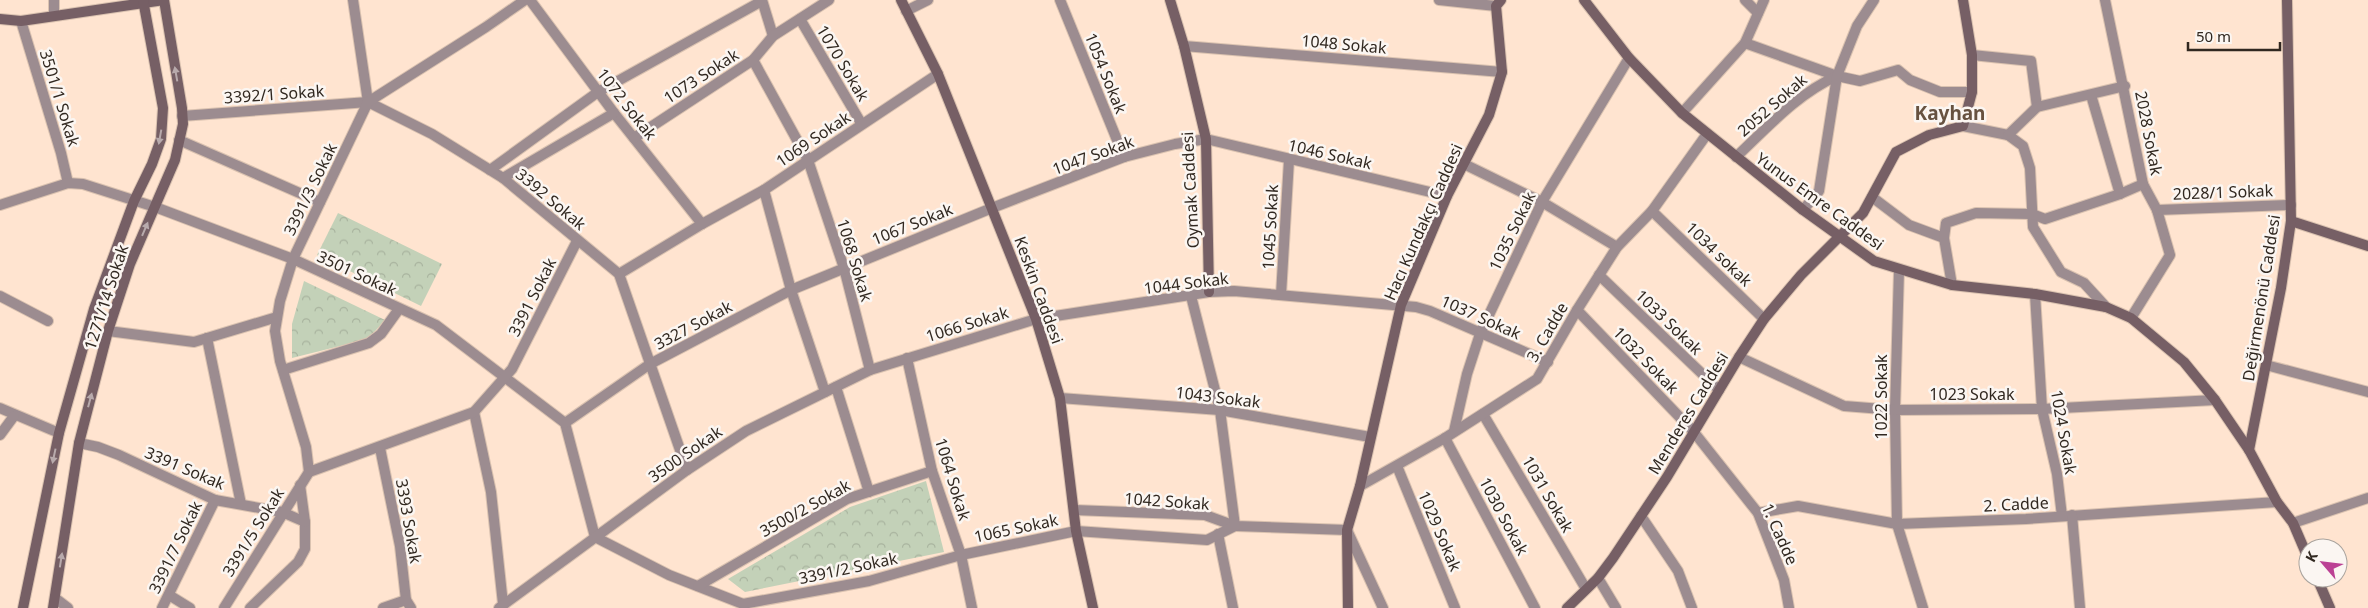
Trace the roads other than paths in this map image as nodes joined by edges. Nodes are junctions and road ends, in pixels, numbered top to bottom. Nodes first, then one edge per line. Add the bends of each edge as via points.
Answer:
1 (54, 0) edge
2 (164, 0) edge
3 (353, 0) edge
4 (524, 0) edge
5 (530, 0) edge
6 (762, 0) edge
7 (829, 0) edge
8 (901, 0) edge
9 (928, 0) edge
10 (1060, 0) edge
11 (1170, 0) edge
12 (1439, 0) edge
13 (1584, 0) edge
14 (1745, 0) edge
15 (1764, 0) edge
16 (1874, 0) edge
17 (1963, 0) edge
18 (2105, 0) edge
19 (2287, 0) edge
20 (143, 1) edge
21 (1498, 3) edge
22 (906, 11) junction
23 (1758, 13) junction
24 (54, 15) junction
25 (0, 19) edge
26 (800, 19) junction
27 (20, 21) junction
28 (773, 36) junction
29 (1745, 43) junction
30 (1184, 46) junction
31 (1972, 55) junction
32 (1629, 58) junction
33 (753, 60) junction
34 (1502, 72) junction
35 (938, 74) junction
36 (1838, 76) junction
37 (2125, 86) junction
38 (598, 92) junction
39 (1972, 92) junction
40 (2091, 94) junction
41 (368, 102) junction
42 (2037, 107) junction
43 (614, 113) junction
44 (1682, 113) junction
45 (182, 116) junction
46 (861, 123) junction
47 (1963, 126) junction
48 (1707, 134) junction
49 (2008, 135) junction
50 (634, 138) junction
51 (179, 140) junction
52 (1206, 140) junction
53 (1124, 157) junction
54 (1736, 157) junction
55 (808, 160) junction
56 (1289, 160) junction
57 (1464, 164) junction
58 (490, 170) junction
59 (503, 178) junction
60 (68, 183) junction
61 (2144, 184) junction
62 (764, 190) junction
63 (2120, 194) junction
64 (1447, 196) junction
65 (1872, 197) junction
66 (134, 200) junction
67 (320, 202) junction
68 (1542, 202) junction
69 (0, 205) edge
70 (2291, 205) junction
71 (155, 207) junction
72 (992, 208) junction
73 (1803, 210) junction
74 (2157, 210) junction
75 (1652, 211) junction
76 (2032, 214) junction
77 (2291, 220) junction
78 (702, 224) junction
79 (1839, 236) junction
80 (1944, 238) junction
81 (577, 241) junction
82 (2368, 246) edge
83 (1617, 247) junction
84 (293, 259) junction
85 (844, 268) junction
86 (1899, 270) junction
87 (619, 274) junction
88 (1598, 275) junction
89 (1952, 285) junction
90 (791, 290) junction
91 (1209, 292) junction
92 (2035, 294) junction
93 (1281, 295) junction
94 (0, 296) edge
95 (1191, 296) junction
96 (1401, 305) junction
97 (2106, 306) junction
98 (399, 309) junction
99 (1577, 310) junction
100 (277, 317) junction
101 (2131, 318) junction
102 (1036, 319) junction
103 (1764, 319) junction
104 (48, 321) dead end
105 (108, 331) junction
106 (1480, 334) junction
107 (207, 338) junction
108 (1739, 357) junction
109 (907, 358) junction
110 (1548, 362) junction
111 (650, 364) junction
112 (2266, 365) junction
113 (283, 370) junction
114 (870, 370) junction
115 (504, 378) junction
116 (836, 387) junction
117 (1719, 390) junction
118 (825, 392) junction
119 (2368, 392) edge
120 (1060, 398) junction
121 (2215, 400) junction
122 (0, 408) edge
123 (2042, 409) junction
124 (1220, 410) junction
125 (1895, 410) junction
126 (474, 412) junction
127 (1483, 414) junction
128 (14, 416) junction
129 (565, 423) junction
130 (1454, 431) junction
131 (1693, 431) junction
132 (59, 433) junction
133 (0, 435) edge
134 (1370, 437) junction
135 (1445, 438) junction
136 (79, 443) junction
137 (380, 448) junction
138 (2249, 450) junction
139 (1396, 466) junction
140 (687, 470) junction
141 (932, 471) junction
142 (309, 472) junction
143 (300, 485) junction
144 (1360, 486) junction
145 (869, 492) junction
146 (2368, 498) edge
147 (215, 500) junction
148 (2277, 502) junction
149 (241, 504) junction
150 (1074, 510) junction
151 (282, 512) junction
152 (1758, 513) junction
153 (1641, 516) junction
154 (2067, 516) junction
155 (305, 522) junction
156 (2292, 523) junction
157 (1896, 524) junction
158 (1235, 526) junction
159 (1347, 530) junction
160 (1076, 531) junction
161 (1218, 534) junction
162 (594, 537) junction
163 (2299, 538) edge
164 (961, 555) junction
165 (1598, 578) junction
166 (698, 586) junction
167 (2321, 588) edge
168 (1586, 589) junction
169 (169, 595) junction
170 (54, 603) edge
171 (408, 604) edge
172 (742, 606) edge
173 (505, 607) edge
174 (23, 608) edge
175 (68, 608) edge
176 (162, 608) edge
177 (190, 608) edge
178 (224, 608) edge
179 (250, 608) edge
180 (383, 608) edge
181 (972, 608) edge
182 (1093, 608) edge
183 (1233, 608) edge
184 (1348, 608) edge
185 (1383, 608) edge
186 (1455, 608) edge
187 (1535, 608) edge
188 (1567, 608) edge
189 (1616, 608) edge
190 (1692, 608) edge
191 (1789, 608) edge
192 (1923, 608) edge
193 (2080, 608) edge
194 (2330, 608) edge

1 - 24 street
2 - 20 street
45 -> 2 street, 1271/14 Sokak
3 - 41 street
4 - 41 street
5 - 38 street, 1072 Sokak
6 - 28 street
6 - 38 street, 1073 Sokak
7 - 26 street, 1073 Sokak
8 - 22 street, Keskin Caddesi
9 - 22 street
10 - 53 street, 1054 Sokak
11 - 30 street, Oymak Caddesi
12 - 21 street
13 - 32 street, Yunus Emre Caddesi
14 - 23 street
15 - 23 street
16 - 36 street via 1857,26
17 - 31 street
18 - 37 street, 2028 Sokak
19 - 70 street, Değirmenönü Caddesi
20 - 24 street
20 -> 66 street via 163,108 161,139
21 - 34 street, Hacı Kundakçı Caddesi
22 - 35 street, Keskin Caddesi
23 - 29 street
24 - 27 street
25 - 27 street
26 - 28 street, 1073 Sokak
26 - 46 street, 1070 Sokak
27 - 60 street, 3501/1 Sokak
28 - 33 street, 1073 Sokak
29 - 36 street
29 - 44 street
30 - 34 street, 1048 Sokak
30 - 52 street, Oymak Caddesi
31 - 39 street
31 - 42 street via 2031,61
32 - 44 street, Yunus Emre Caddesi
32 - 68 street, 1035 Sokak
33 - 50 street, 1073 Sokak
33 - 55 street, 1068 Sokak
34 - 57 street, Hacı Kundakçı Caddesi via 1489,115
35 - 46 street, 1069 Sokak
35 - 72 street, Keskin Caddesi
36 - 39 street via 1860,81 1898,70 1910,80 1940,92
36 - 54 street, 2052 Sokak via 1816,86 1790,106
36 - 73 street via 1819,191
37 - 40 street
37 - 61 street, 2028 Sokak
38 - 43 street, 1072 Sokak
38 - 58 street, 1073 Sokak
39 - 47 street
40 - 42 street
40 - 63 street
41 - 45 street, 3392/1 Sokak
41 - 58 street, 3392 Sokak via 432,134
41 - 67 street, 3391/3 Sokak
42 - 49 street
43 - 50 street, 1072 Sokak
43 - 59 street
44 - 48 street, Yunus Emre Caddesi
45 - 51 street, 1271/14 Sokak
46 - 55 street, 1069 Sokak
47 - 49 street
47 - 65 street, Menderes Caddesi via 1929,135 1896,152
48 - 54 street, Yunus Emre Caddesi
48 - 75 street, 3. Cadde
49 - 76 street via 2023,146 2030,168
50 - 78 street, 1072 Sokak
51 - 67 street
51 - 71 street, 1271/14 Sokak via 175,160
52 - 53 street, 1047 Sokak
52 - 56 street, 1046 Sokak
52 - 91 street, Oymak Caddesi
53 - 72 street, 1047 Sokak
54 - 73 street, Yunus Emre Caddesi
55 - 62 street, 1069 Sokak
55 - 85 street, 1068 Sokak
56 - 64 street, 1046 Sokak
56 - 93 street, 1045 Sokak
57 - 64 street, Hacı Kundakçı Caddesi
57 - 68 street
58 - 59 street, 3392 Sokak
59 - 81 street, 3392 Sokak
60 - 66 street, 3501 Sokak via 83,184
60 - 69 street, 3501 Sokak
61 - 63 street
61 - 74 street, 2028 Sokak
62 - 78 street, 1069 Sokak
62 - 90 street
63 - 76 street via 2046,219
64 - 96 street, Hacı Kundakçı Caddesi
65 - 79 street, Menderes Caddesi via 1863,213
65 - 80 street via 1909,224
66 - 71 street, 3501 Sokak
66 - 132 street via 94,309
67 - 84 street, 3391/3 Sokak
68 - 83 street
68 - 106 street, 1035 Sokak
70 - 74 street, 2028/1 Sokak
70 - 77 street, Değirmenönü Caddesi
71 - 84 street, 3501 Sokak
105 -> 71 street, 1271/14 Sokak via 130,264
72 - 85 street, 1067 Sokak
72 - 102 street, Keskin Caddesi
73 - 79 street, Yunus Emre Caddesi
74 - 101 street, 2028 Sokak via 2170,255
75 - 83 street, 3. Cadde
75 - 103 street, 1034 sokak
76 - 80 street via 1976,213 1946,223
76 - 97 street via 2033,227 2061,272 2084,283
77 - 82 street
77 - 112 street, Değirmenönü Caddesi
78 - 87 street, 1069 Sokak
79 - 86 street, Yunus Emre Caddesi via 1874,261
79 - 103 street, Menderes Caddesi
80 - 89 street
81 - 87 street, 3392 Sokak
81 - 115 street, 3391 Sokak via 512,369
83 - 88 street, 3. Cadde
84 - 98 street, 3501 Sokak
84 - 100 street, 3391/3 Sokak
85 - 90 street, 3327 Sokak
85 - 114 street, 1068 Sokak
86 - 89 street, Yunus Emre Caddesi
86 - 125 street, 1022 Sokak
87 - 111 street
88 - 99 street, 3. Cadde
88 - 117 street, 1033 Sokak
89 - 92 street, Yunus Emre Caddesi
90 - 111 street, 3327 Sokak
90 - 118 street
91 - 93 street, 1044 Sokak
91 - 95 street, 1044 Sokak
92 - 97 street, Yunus Emre Caddesi
92 - 123 street, 1024 Sokak
93 - 96 street, 1044 Sokak
94 - 104 street
95 - 102 street, 1044 Sokak
95 - 124 street
96 - 106 street, 1037 Sokak via 1430,311
96 - 134 street, Hacı Kundakçı Caddesi
97 - 101 street, Yunus Emre Caddesi
98 - 113 street via 381,334 369,342
98 - 115 street, 3501 Sokak via 436,325
99 - 110 street, 3. Cadde
99 - 131 street, 1032 Sokak
100 - 107 street
100 - 113 street, 3391/3 Sokak via 275,330
101 - 121 street, Yunus Emre Caddesi via 2184,362
102 - 109 street, 1066 Sokak
102 - 120 street, Keskin Caddesi
103 - 108 street, Menderes Caddesi
105 - 107 street via 194,342
136 -> 105 street, 1271/14 Sokak
106 - 110 street, 1037 Sokak
106 - 130 street, 1035 Sokak
107 - 149 street
108 - 117 street, Menderes Caddesi
108 - 125 street, 1023 Sokak via 1844,406
109 - 114 street, 3500 Sokak
109 - 141 street, 1064 Sokak
110 - 127 street, 3. Cadde via 1537,379
111 - 129 street, 3327 Sokak
111 - 140 street
112 - 119 street
112 - 138 street, Değirmenönü Caddesi
113 - 142 street, 3391/3 Sokak via 306,447
114 - 116 street, 3500 Sokak
115 - 126 street, 3391 Sokak
115 - 129 street, 3501 Sokak
116 - 118 street, 3500 Sokak
116 - 145 street
117 - 131 street, Menderes Caddesi
118 - 140 street, 3500 Sokak via 746,431
120 - 124 street, 1043 Sokak
120 - 150 street, Keskin Caddesi
121 - 123 street, 1023 Sokak
121 - 138 street, Yunus Emre Caddesi
122 - 128 street
123 - 125 street, 1023 Sokak
123 - 154 street, 1024 Sokak
124 - 134 street, 1043 Sokak
124 - 158 street
125 - 157 street, 1022 Sokak
126 - 137 street, 3391 Sokak
126 - 173 street via 491,492
127 - 130 street, 3. Cadde
127 - 168 street, 1031 Sokak
128 - 132 street
128 - 133 street
129 - 162 street
130 - 135 street, 3. Cadde
131 - 152 street, 1. Cadde
131 - 153 street, Menderes Caddesi
132 -> 174 street
134 - 144 street, Hacı Kundakçı Caddesi
135 - 139 street, 3. Cadde
135 - 187 street, 1030 Sokak
136 - 147 street, 3391 Sokak via 120,455
170 -> 136 street, 1271/14 Sokak
137 - 142 street, 3391 Sokak
137 - 171 street, 3393 Sokak
138 - 148 street, Yunus Emre Caddesi
139 - 144 street, 3. Cadde
139 - 186 street, 1029 Sokak
140 - 162 street, 3500 Sokak
141 - 145 street, 3500/2 Sokak
141 - 164 street, 1064 Sokak
142 - 143 street, 3391/5 Sokak
143 - 151 street, 3391/5 Sokak
143 - 155 street
144 - 159 street, Hacı Kundakçı Caddesi
145 - 166 street, 3500/2 Sokak via 847,499
146 - 156 street
147 - 149 street, 3391 Sokak
147 - 169 street, 3391/7 Sokak
148 - 154 street, 2. Cadde
148 - 156 street, Yunus Emre Caddesi
149 - 151 street, 3391 Sokak
150 - 158 street, 1042 Sokak via 1205,516
150 - 160 street, Keskin Caddesi
151 - 155 street, 3391 Sokak
151 - 178 street, 3391/5 Sokak
152 - 157 street, 2. Cadde via 1798,506
152 - 191 street, 1. Cadde via 1784,580
153 - 165 street, Menderes Caddesi
153 - 190 street via 1678,572
154 - 157 street, 2. Cadde
154 - 193 street, 1024 Sokak
155 - 179 street via 305,549 298,562
156 - 163 street, Yunus Emre Caddesi
157 - 192 street, 1022 Sokak
158 - 159 street, 1042 Sokak
158 - 161 street, 1042 Sokak
159 - 184 street, Hacı Kundakçı Caddesi
159 - 185 street
160 - 161 street, 1042 Sokak via 1206,540
160 - 164 street, 1065 Sokak
160 - 182 street, Keskin Caddesi
161 - 183 street
162 - 166 street
162 - 173 street, 3500 Sokak
164 - 172 street, 3391/2 Sokak via 869,581
164 - 181 street, 1064 Sokak
165 - 168 street, Menderes Caddesi
165 - 189 street
166 - 172 street
167 - 194 street
168 - 188 street, Menderes Caddesi
169 - 176 street, 3391/7 Sokak
169 - 177 street
170 - 175 street
171 - 180 street, 3393 Sokak

